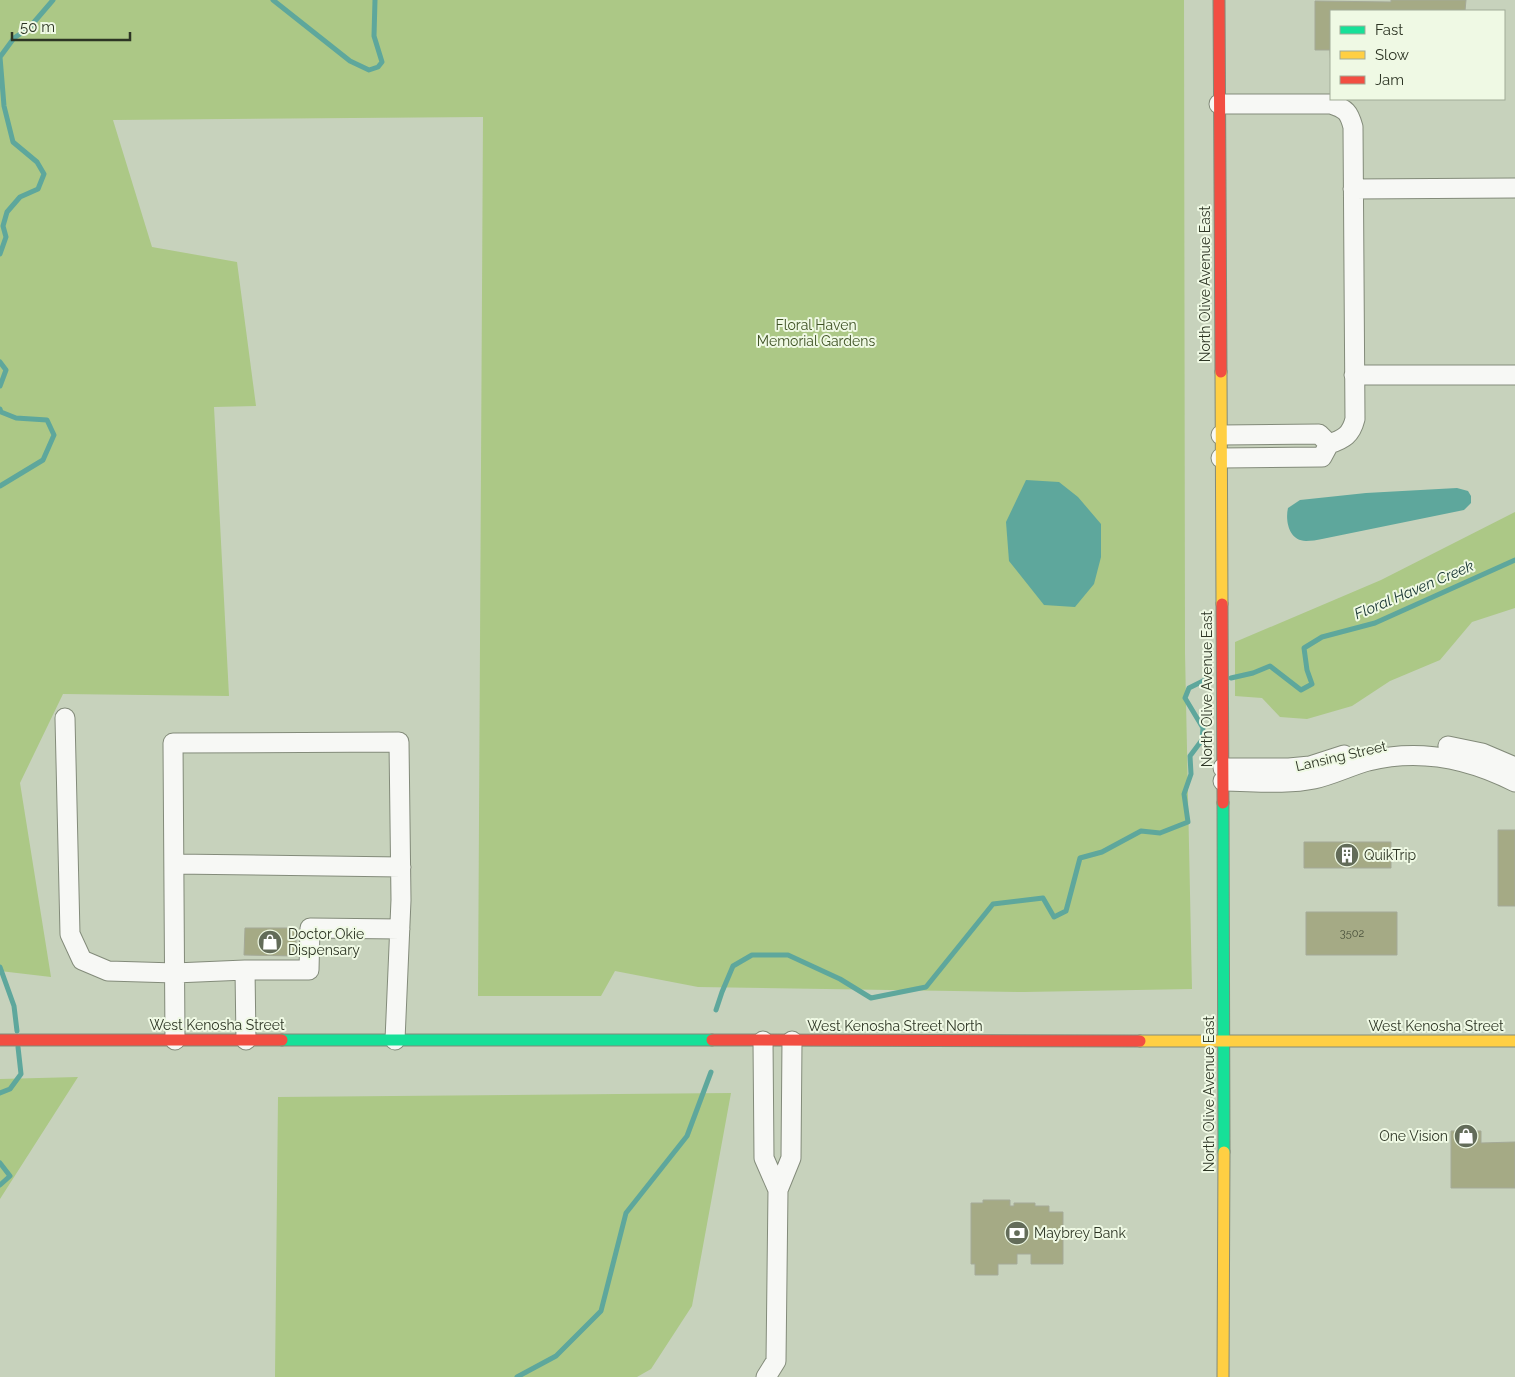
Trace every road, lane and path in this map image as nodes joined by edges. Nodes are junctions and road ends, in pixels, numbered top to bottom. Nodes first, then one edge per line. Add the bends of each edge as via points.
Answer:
1 (1219, 0) edge
2 (1219, 104) junction
3 (1515, 188) edge
4 (1353, 189) junction
5 (1354, 375) junction
6 (1515, 375) edge
7 (1288, 434) junction
8 (1221, 435) junction
9 (1329, 444) junction
10 (1288, 457) junction
11 (1221, 458) junction
12 (65, 718) dead end
13 (1515, 767) edge
14 (1222, 774) junction
15 (1515, 782) edge
16 (174, 864) junction
17 (400, 867) junction
18 (400, 929) junction
19 (245, 970) junction
20 (175, 973) junction
21 (0, 1040) edge
22 (175, 1040) junction
23 (246, 1040) junction
24 (395, 1040) junction
25 (434, 1040) joint
26 (763, 1041) junction
27 (792, 1041) junction
28 (1224, 1041) junction
29 (1357, 1041) joint
30 (1515, 1041) edge
31 (778, 1190) junction
32 (766, 1377) edge
33 (1223, 1377) edge

1 - 2 main road, North Olive Avenue East
2 - 4 street via 1331,104 1345,110 1353,128
2 - 8 main road, North Olive Avenue East
3 - 4 street
4 - 5 street
5 - 6 street
5 - 9 street via 1352,428 1348,435
7 - 8 street
7 - 9 street via 1319,434
7 - 10 street
8 - 11 main road, North Olive Avenue East
9 - 10 street via 1322,457
10 - 11 street
11 - 14 main road, North Olive Avenue East
12 - 20 street via 70,934 82,960 108,970
13 - 14 street, Lansing Street via 1482,752 1422,743 1363,749 1303,766
14 - 15 street, Lansing Street via 1288,782 1313,779 1366,761 1396,755 1422,755 1480,766
14 - 28 main road, North Olive Avenue East
16 - 17 street
16 - 17 street via 173,743 399,742
16 - 20 street
17 - 18 street
18 - 19 street via 310,928 309,970
18 - 24 street
19 - 20 street
19 - 23 street
20 - 22 street
21 - 22 main road, West Kenosha Street
22 - 23 main road, West Kenosha Street
23 - 24 main road, West Kenosha Street
24 - 25 main road, West Kenosha Street
25 - 26 main road, West Kenosha Street North
26 - 27 main road, West Kenosha Street North
26 - 31 street via 764,1158
27 - 28 main road, West Kenosha Street North
27 - 31 street via 791,1158
28 - 29 main road, West Kenosha Street North
28 - 33 main road, North Olive Avenue East
29 - 30 main road, West Kenosha Street
31 - 32 street via 776,1361

